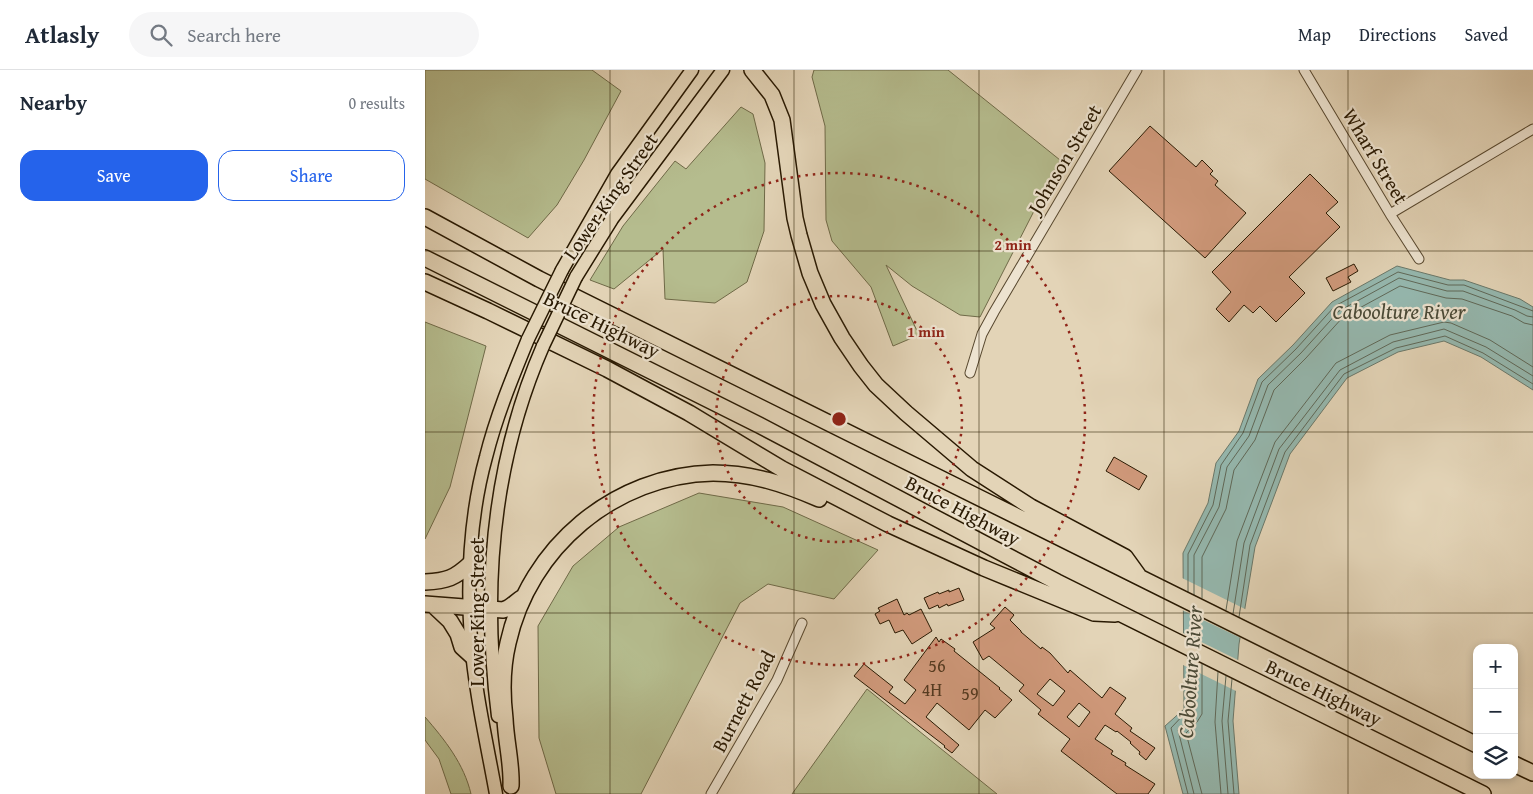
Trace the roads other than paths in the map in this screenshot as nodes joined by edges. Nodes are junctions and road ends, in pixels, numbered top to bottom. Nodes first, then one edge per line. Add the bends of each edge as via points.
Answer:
1 (692, 70) edge
2 (723, 70) edge
3 (1137, 70) edge
4 (1304, 70) edge
5 (759, 73) edge
6 (1533, 129) edge
7 (1390, 214) junction
8 (425, 217) edge
9 (425, 258) edge
10 (1419, 259) dead end
11 (425, 282) edge
12 (970, 373) dead end
13 (849, 506) junction
14 (471, 563) junction
15 (1139, 576) junction
16 (425, 582) edge
17 (524, 596) junction
18 (429, 605) edge
19 (470, 608) junction
20 (491, 610) junction
21 (1121, 614) junction
22 (802, 623) dead end
23 (473, 657) junction
24 (1473, 743) edge
25 (1518, 766) edge
26 (1533, 773) edge
27 (512, 790) edge
28 (497, 794) edge
29 (711, 794) edge
30 (1483, 794) edge

1 - 14 main road, Lower King Street, bridge via 617,174 562,270 528,339 485,457
2 - 20 main road, Lower King Street, bridge via 612,219 576,277 543,346 520,407 507,455 495,525
3 - 12 street, Johnson Street via 994,312 982,334
4 - 7 street, Wharf Street
5 - 15 highway via 782,120 794,211 810,272 827,312 861,366 906,413 972,469 1031,507 1125,558
6 - 7 street
7 - 10 street, Wharf Street
8 - 15 highway, Bruce Highway via 539,279
9 - 21 highway, Bruce Highway via 759,425
11 - 13 highway via 615,373
13 - 17 highway via 830,504 789,487 749,476 700,474 653,483 623,495 585,519 551,554
13 - 21 highway via 943,550 1094,613
14 - 16 highway via 454,578
14 - 19 main road, Lower King Street
15 - 24 highway, Bruce Highway
17 - 20 highway via 508,609
17 - 27 highway via 511,629 505,664 505,719
18 - 19 highway
18 - 23 highway via 452,624 462,646
19 - 20 highway
19 - 23 main road, Lower King Street
20 - 27 main road, Lower King Street via 497,711 506,772
21 - 30 highway, Bruce Highway
22 - 29 street, Burnett Road via 777,680
23 - 28 main road, Lower King Street
25 - 26 highway

